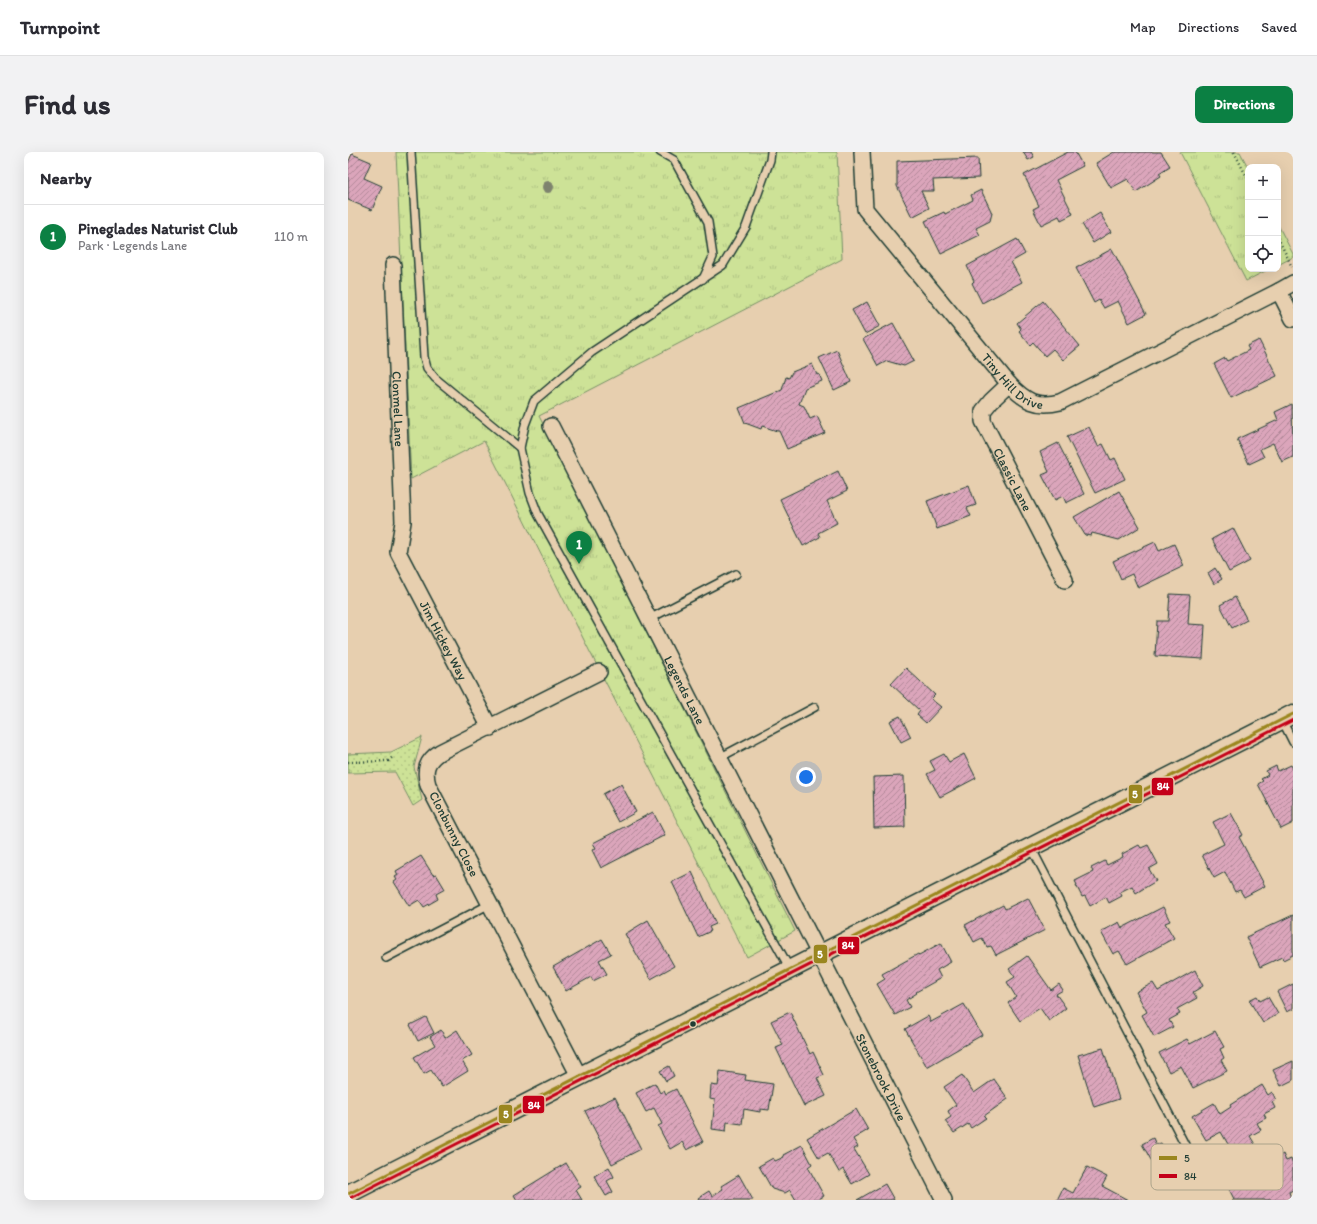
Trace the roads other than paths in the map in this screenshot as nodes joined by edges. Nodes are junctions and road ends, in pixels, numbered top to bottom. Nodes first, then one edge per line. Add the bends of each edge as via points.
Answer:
1 (411, 152) edge
2 (660, 152) edge
3 (771, 152) edge
4 (862, 152) edge
5 (394, 265) dead end
6 (703, 279) junction
7 (1293, 284) edge
8 (1279, 291) junction
9 (1293, 319) edge
10 (1010, 384) junction
11 (551, 426) dead end
12 (520, 448) junction
13 (398, 552) joint
14 (736, 574) dead end
15 (1065, 580) dead end
16 (648, 619) junction
17 (599, 672) dead end
18 (815, 708) dead end
19 (1287, 717) edge
20 (490, 728) junction
21 (1293, 742) edge
22 (719, 758) junction
23 (1031, 846) junction
24 (490, 904) junction
25 (818, 954) junction
26 (386, 958) dead end
27 (790, 969) junction
28 (579, 1076) junction
29 (1185, 1144) edge
30 (348, 1194) edge
31 (944, 1200) edge

1 - 12 lane via 424,358 427,368 435,378
2 - 6 lane via 674,160 708,222 713,256
3 - 6 lane via 746,227 723,265
4 - 10 street, Tiny Hill Drive via 864,209
5 - 13 street, Clonmel Lane via 403,520
6 - 12 lane via 592,352 534,401
7 - 8 street, Tiny Hill Drive
8 - 9 street
8 - 10 street, Tiny Hill Drive via 1060,402 1049,405 1028,400
10 - 15 street, Classic Lane via 983,411 983,422
11 - 16 street, Legends Lane
12 - 27 lane via 530,493 538,514
13 - 20 street, Jim Hickey Way
14 - 16 lane
16 - 22 street, Legends Lane
17 - 20 street, Clonbunny Close
18 - 22 lane
19 - 21 lane
19 - 23 street
20 - 24 street, Clonbunny Close via 434,756 428,763 425,774 428,785
22 - 25 street, Legends Lane
23 - 25 street
23 - 29 lane
24 - 26 lane
24 - 28 street, Clonbunny Close
25 - 27 street
25 - 31 street, Stonebrook Drive
27 - 28 street
28 - 30 street

